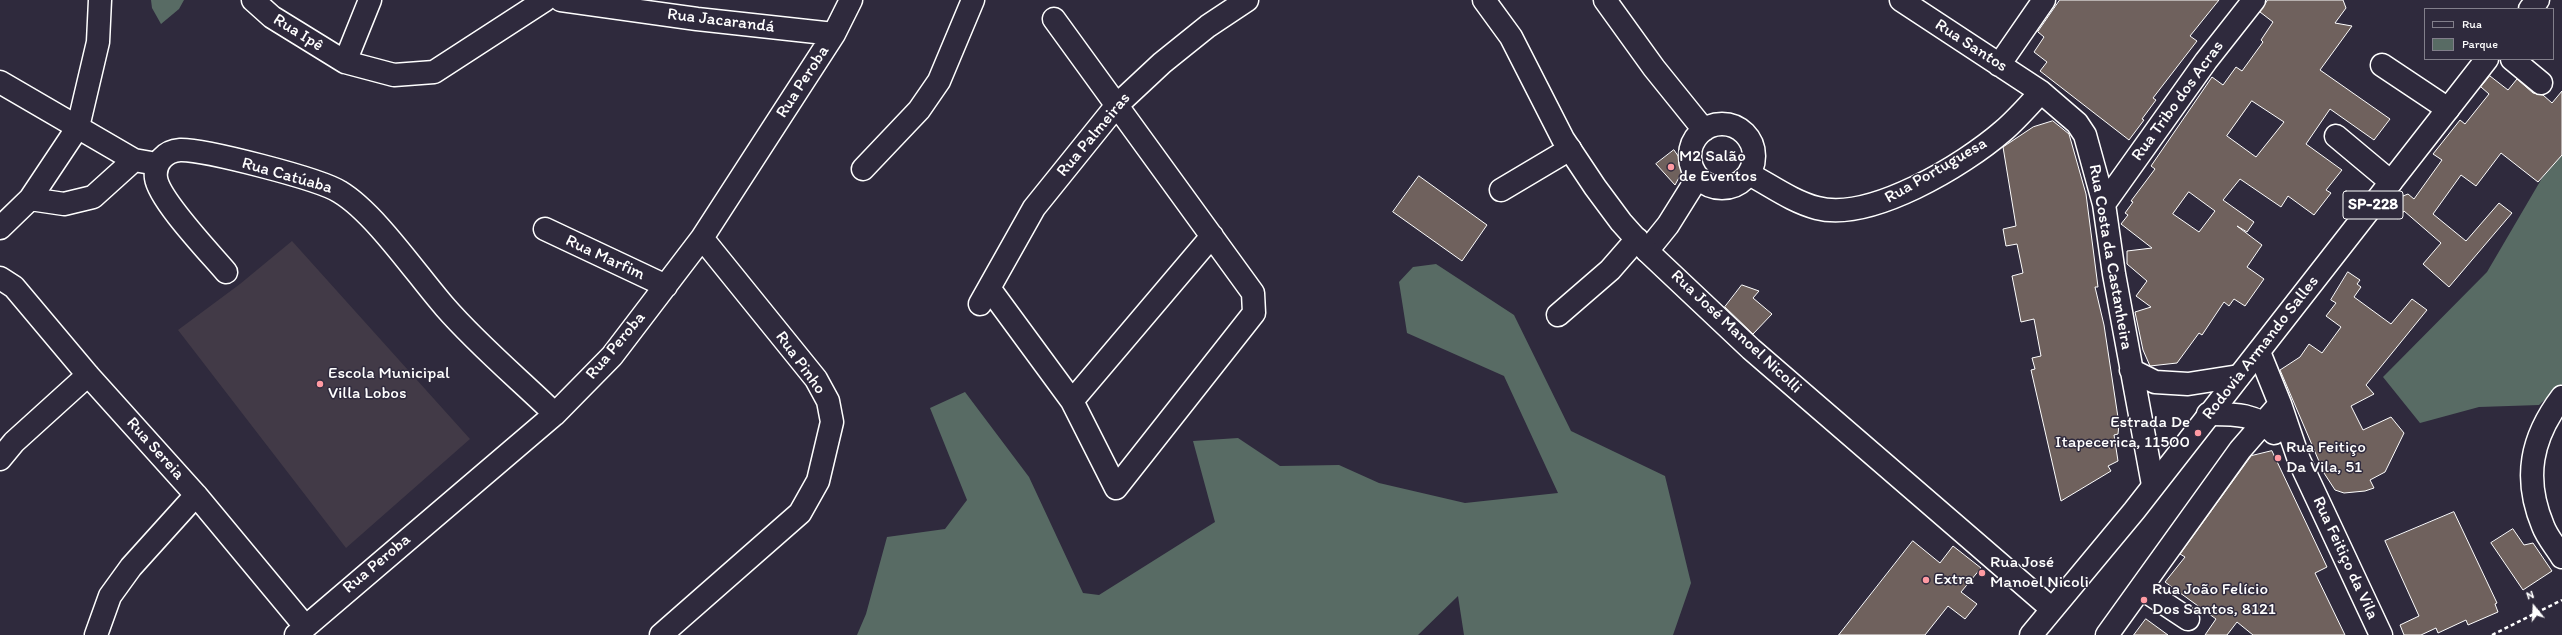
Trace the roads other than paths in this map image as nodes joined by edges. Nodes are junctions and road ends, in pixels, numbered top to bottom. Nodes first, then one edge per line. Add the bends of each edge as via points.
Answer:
1 (100, 0) edge
2 (253, 0) edge
3 (370, 0) edge
4 (545, 0) edge
5 (561, 0) edge
6 (851, 0) edge
7 (973, 0) edge
8 (1247, 0) edge
9 (1484, 0) edge
10 (1605, 0) edge
11 (1901, 0) edge
12 (2044, 0) edge
13 (2254, 0) edge
14 (2538, 0) edge
15 (2531, 8) edge
16 (1054, 19) dead end
17 (834, 34) junction
18 (2486, 60) edge
19 (2513, 60) edge
20 (345, 62) junction
21 (1999, 64) junction
22 (2382, 64) dead end
23 (0, 82) edge
24 (2541, 83) dead end
25 (2042, 92) junction
26 (1117, 105) junction
27 (2448, 109) junction
28 (78, 127) junction
29 (1704, 130) junction
30 (2336, 136) dead end
31 (1570, 149) junction
32 (134, 160) junction
33 (157, 164) junction
34 (863, 169) dead end
35 (1749, 174) junction
36 (1698, 177) junction
37 (2391, 182) junction
38 (1501, 190) dead end
39 (30, 199) junction
40 (2104, 204) junction
41 (0, 228) edge
42 (545, 229) dead end
43 (1212, 236) junction
44 (702, 238) junction
45 (1642, 245) junction
46 (226, 272) dead end
47 (0, 278) edge
48 (666, 286) junction
49 (1558, 315) dead end
50 (2259, 352) junction
51 (2131, 370) junction
52 (88, 375) junction
53 (2239, 376) junction
54 (2562, 397) edge
55 (1072, 401) junction
56 (2280, 404) junction
57 (555, 414) junction
58 (2208, 414) junction
59 (2264, 422) junction
60 (0, 459) edge
61 (2299, 460) junction
62 (2153, 485) junction
63 (196, 495) junction
64 (2562, 557) edge
65 (2141, 588) junction
66 (2052, 609) junction
67 (2188, 619) dead end
68 (300, 630) edge
69 (96, 635) edge
70 (661, 635) edge
71 (2031, 635) edge
72 (2107, 635) edge
73 (2381, 635) edge

1 - 28 street via 98,42
2 - 20 street, Rua Ipê via 272,17
3 - 20 street
4 - 20 street via 434,72 394,75
5 - 17 street, Rua Jacarandá via 697,19
6 - 17 street, Rua Peroba
7 - 34 street via 939,81 919,110
8 - 26 street, Rua Palmeiras via 1162,62
9 - 31 street, Rua José Manoel Nicolli via 1511,37
10 - 29 street via 1654,68
11 - 21 street, Rua Santos
12 - 21 street
13 - 40 street, Rua Tribo dos Acras via 2206,61
14 - 15 street
16 - 26 street
17 - 44 street, Rua Peroba
18 - 27 street, Rodovia Armando Salles / SP-228
19 - 24 street
21 - 25 street, Rua Santos
22 - 27 street
23 - 28 street
25 - 35 street, Rua Portuguesa via 2018,118 1980,148 1885,201 1843,210 1818,208
25 - 40 street, Rua Costa da Castanheira via 2077,123 2085,135
26 - 43 street
26 - 55 street, Rua Palmeiras via 1034,208 985,296
27 - 37 street, Rodovia Armando Salles / SP-228
28 - 32 street
28 - 39 street
29 - 35 street via 1713,125 1727,125 1741,130 1748,137 1754,155
29 - 36 street via 1696,137 1691,147 1692,168
30 - 37 street
31 - 38 street
31 - 45 street, Rua José Manoel Nicolli via 1594,187
32 - 33 street
32 - 39 street via 93,197 64,204
33 - 46 street via 156,178 166,199
33 - 57 street, Rua Catúaba via 165,155 178,150 200,151 317,182 340,192 368,216 446,309
35 - 36 street via 1742,181 1724,188 1710,186
36 - 45 street via 1668,225
37 - 50 street, Rodovia Armando Salles / SP-228
39 - 41 street
40 - 51 street, Rua Costa da Castanheira
42 - 48 street, Rua Marfim
43 - 55 street
43 - 55 street via 1253,292 1254,313 1116,488
44 - 48 street, Rua Peroba
44 - 70 street, Rua Pinho via 816,379 828,401 832,422 818,480 800,513
45 - 49 street
45 - 66 street, Rua José Manoel Nicolli via 1751,349
47 - 52 street, Rua Sereia via 14,287
48 - 57 street, Rua Peroba via 612,356
50 - 53 street, Rodovia Armando Salles / SP-228
50 - 56 street, Rua Feitiço da Vila
51 - 53 street, Rua Costa da Castanheira via 2155,382 2188,384
51 - 62 street, Rua Costa da Castanheira
52 - 60 street via 14,442
52 - 63 street, Rua Sereia
53 - 58 street, Rodovia Armando Salles / SP-228
54 - 64 street via 2552,410 2533,452 2531,488 2543,527
56 - 59 street
56 - 61 street, Rua Feitiço da Vila
57 - 68 street, Rua Peroba
58 - 59 street via 2239,415
58 - 62 street, Rodovia Armando Salles / SP-228
59 - 61 street, Rua Feitiço da Vila
59 - 65 street via 2240,450
61 - 73 street, Rua Feitiço da Vila
62 - 66 street, Rodovia Armando Salles / SP-228
63 - 68 street, Rua Sereia
63 - 69 street via 130,567 110,596
65 - 67 street
65 - 72 street
66 - 71 street, Rodovia Armando Salles / SP-228

